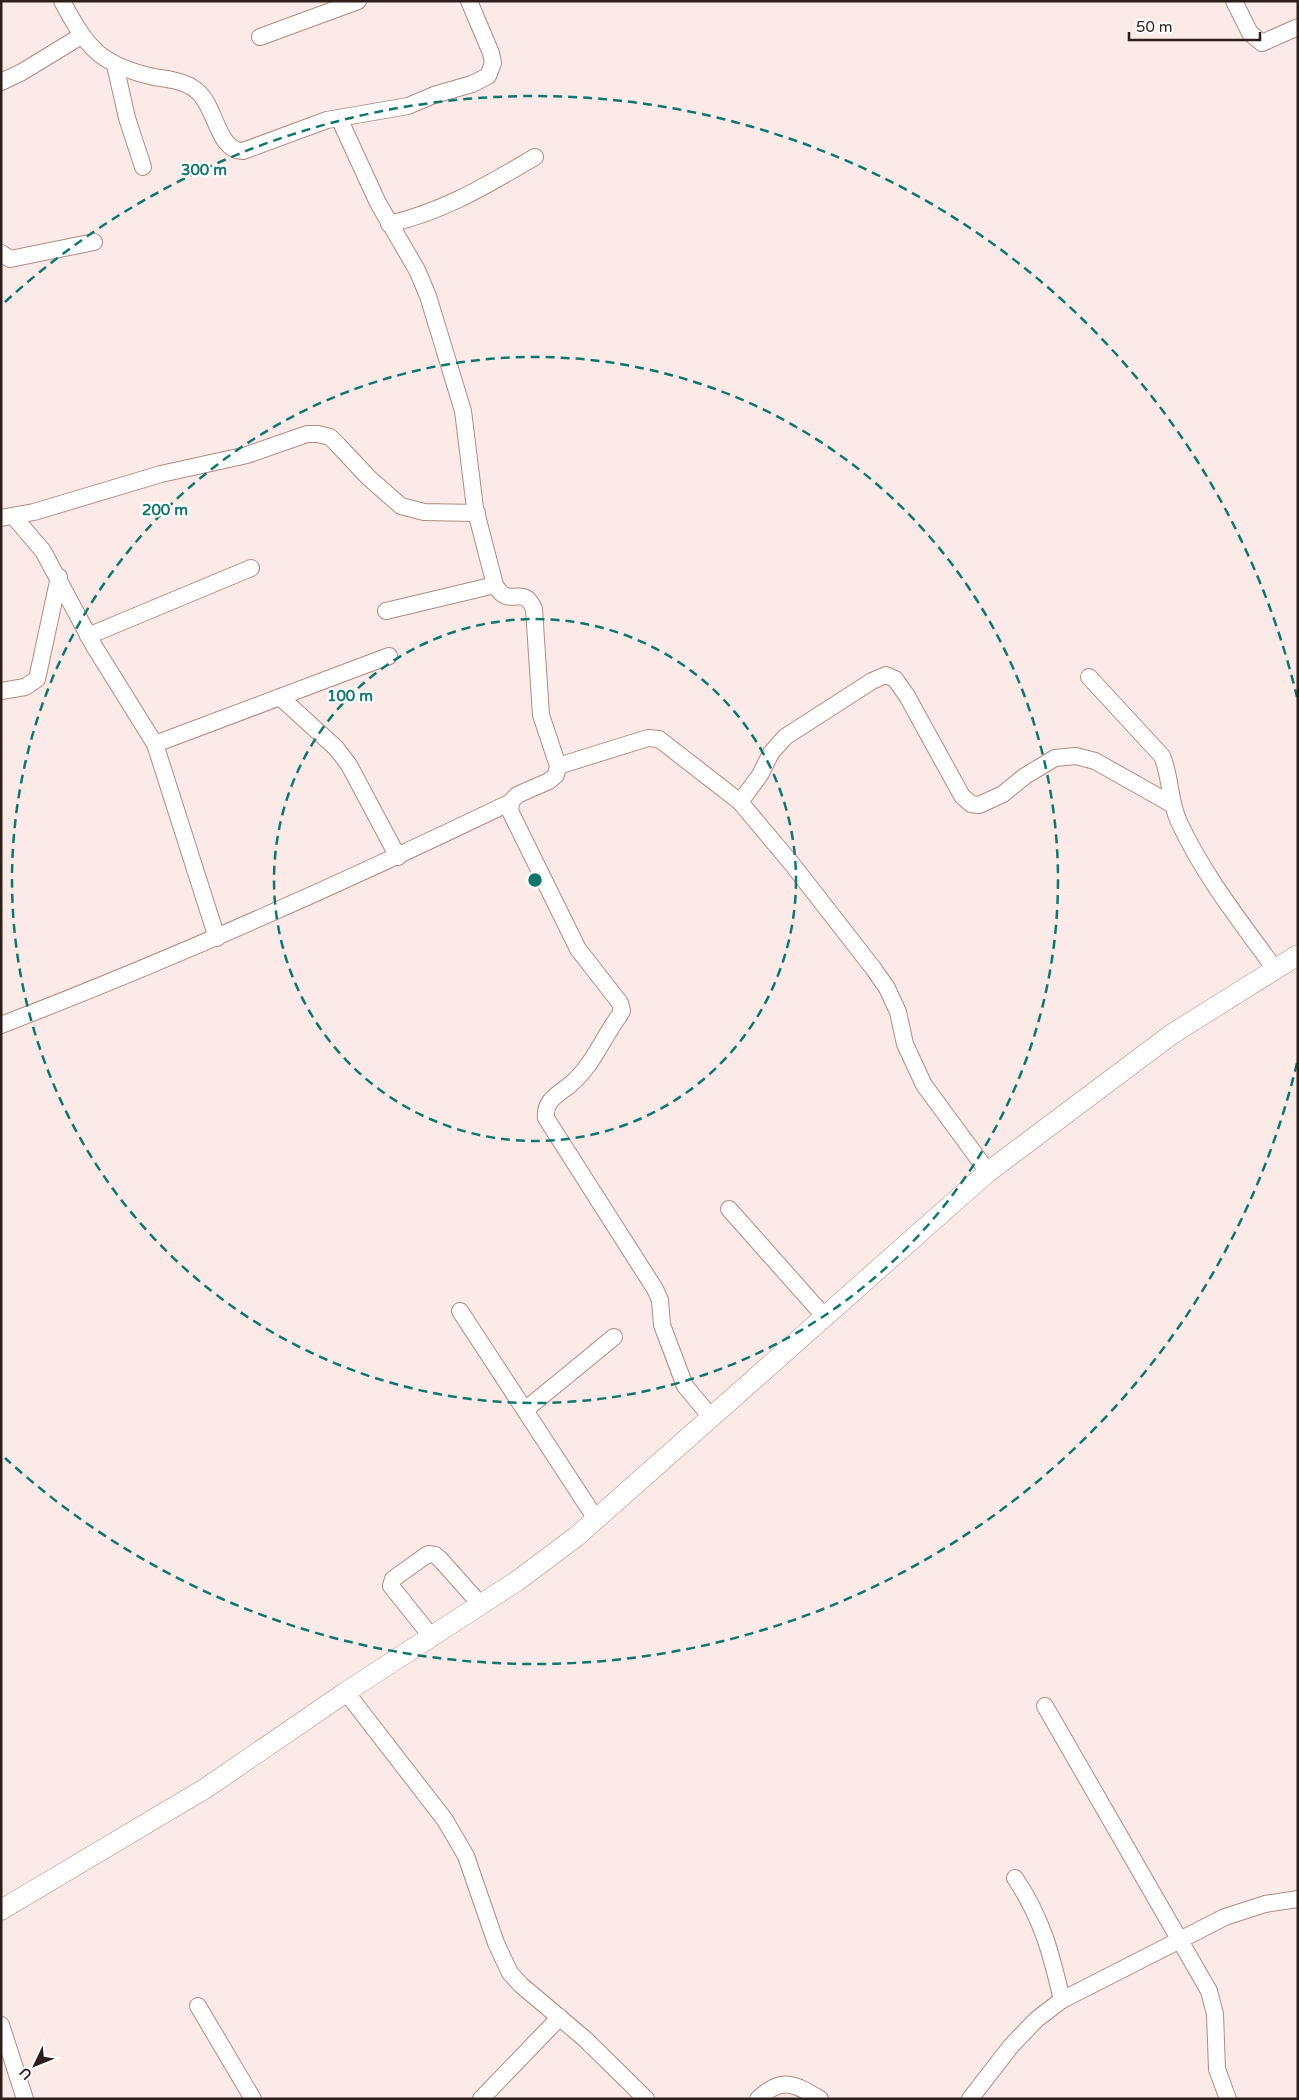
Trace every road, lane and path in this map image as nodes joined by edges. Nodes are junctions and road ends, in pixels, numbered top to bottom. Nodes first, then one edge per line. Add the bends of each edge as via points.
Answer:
1 (62, 1) edge
2 (358, 1) edge
3 (469, 1) edge
4 (1234, 1) edge
5 (1298, 27) edge
6 (81, 36) junction
7 (260, 37) dead end
8 (114, 64) junction
9 (1, 82) edge
10 (340, 118) junction
11 (535, 157) dead end
12 (143, 167) dead end
13 (389, 224) junction
14 (94, 242) dead end
15 (1, 253) edge
16 (477, 513) junction
17 (8, 518) edge
18 (251, 568) dead end
19 (58, 576) junction
20 (495, 585) junction
21 (386, 611) dead end
22 (88, 636) junction
23 (389, 656) dead end
24 (1089, 677) dead end
25 (1, 690) edge
26 (280, 697) junction
27 (155, 744) junction
28 (558, 766) junction
29 (511, 802) junction
30 (740, 802) junction
31 (1172, 804) junction
32 (398, 857) junction
33 (217, 938) junction
34 (1298, 956) edge
35 (1275, 969) junction
36 (1, 1025) edge
37 (988, 1172) junction
38 (729, 1209) dead end
39 (460, 1311) dead end
40 (824, 1316) junction
41 (614, 1337) dead end
42 (525, 1410) junction
43 (711, 1417) junction
44 (596, 1519) junction
45 (480, 1604) junction
46 (431, 1636) junction
47 (346, 1692) junction
48 (1045, 1706) dead end
49 (1015, 1878) dead end
50 (1298, 1899) edge
51 (1, 1910) edge
52 (1181, 1940) junction
53 (1062, 2000) junction
54 (198, 2006) dead end
55 (560, 2017) junction
56 (1, 2025) edge
57 (25, 2099) edge
58 (253, 2099) edge
59 (481, 2099) edge
60 (646, 2099) edge
61 (758, 2099) edge
62 (820, 2099) edge
63 (970, 2099) edge
64 (1228, 2099) edge

1 - 6 street
2 - 7 street
3 - 10 street via 494,63 488,76 400,108
4 - 5 street via 1250,33 1262,43
6 - 8 street
6 - 9 street
8 - 10 street via 196,90 208,104 225,142 236,151
8 - 12 street via 126,118
10 - 13 street
11 - 13 street via 436,211
13 - 16 street via 423,284 459,395
14 - 15 street via 10,259
16 - 17 street via 424,512 401,506 330,437 307,434 247,456 162,474
16 - 20 street
17 - 19 street via 31,534
18 - 22 street
19 - 22 street
19 - 25 street via 37,679 25,687
20 - 21 street
20 - 28 street via 506,598 525,596 534,609 541,715
22 - 27 street
23 - 26 street
24 - 31 street via 1162,756
26 - 27 street
26 - 32 street via 336,748
27 - 33 street
28 - 29 street via 556,775 549,781 517,795
28 - 30 street via 648,738 660,739
29 - 32 street
29 - 43 street via 510,811 515,824 578,949 620,1003 622,1011 584,1069 549,1101 545,1109 546,1118 656,1289 662,1325 685,1386
30 - 31 street via 785,737 886,675 895,679 907,696 962,796 972,804 979,805 1003,794 1024,776 1055,758 1076,756 1100,764
30 - 37 street via 887,988 898,1012 905,1044 924,1085
31 - 35 street via 1203,868
32 - 33 street
33 - 36 street
34 - 35 street
35 - 37 street via 1172,1034
37 - 40 street
38 - 40 street
39 - 42 street
40 - 43 street
41 - 42 street
42 - 44 street
43 - 44 street
44 - 45 street via 544,1561
45 - 46 street
45 - 46 street via 440,1559 428,1554 393,1579 391,1586
46 - 47 street
47 - 51 street via 200,1792
47 - 55 street via 457,1839 510,1973
48 - 52 street
49 - 53 street via 1049,1944
50 - 52 street via 1239,1912
52 - 53 street
52 - 64 street via 1213,2003 1218,2069
53 - 63 street via 1037,2019
54 - 58 street
55 - 59 street
55 - 60 street
56 - 57 street
61 - 62 street via 776,2086 785,2084 796,2085

